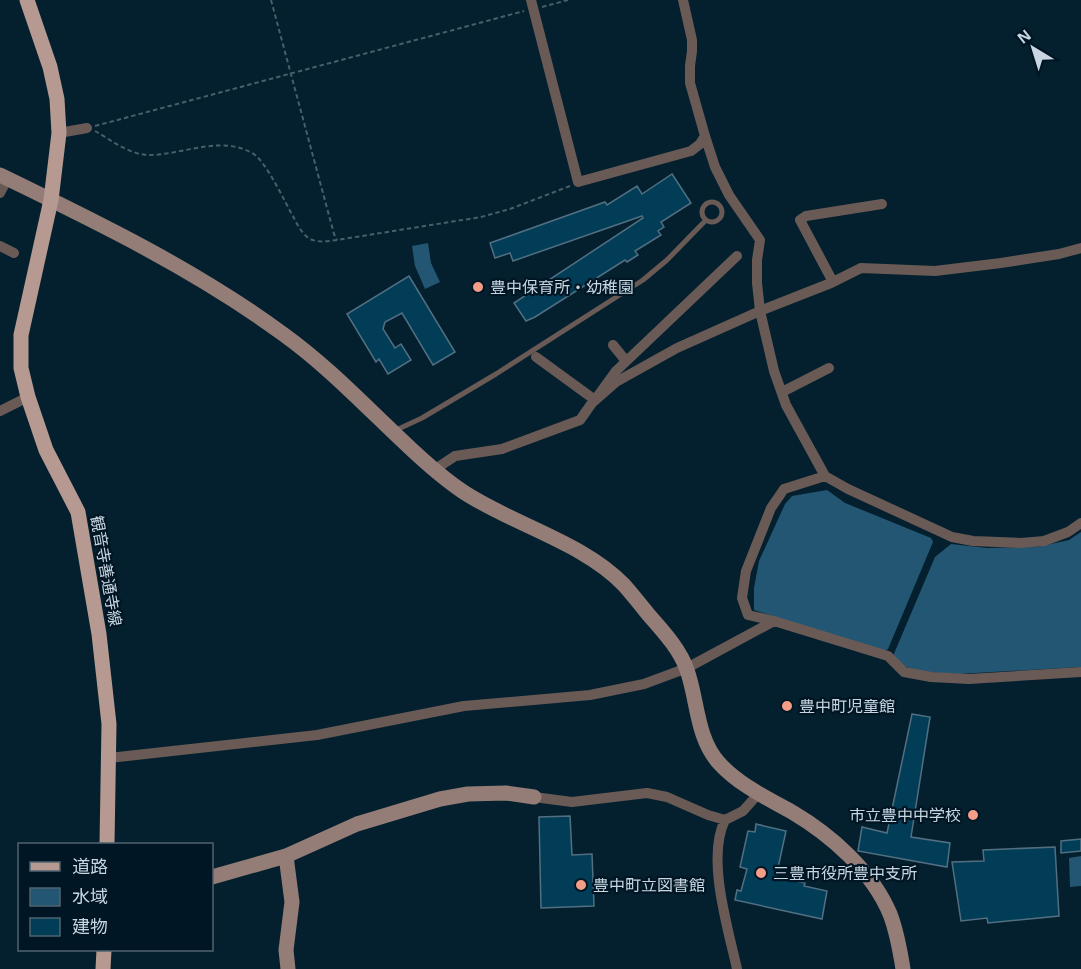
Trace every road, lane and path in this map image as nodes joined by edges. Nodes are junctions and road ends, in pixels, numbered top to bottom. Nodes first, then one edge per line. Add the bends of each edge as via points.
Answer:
1 (27, 0) edge
2 (271, 0) edge
3 (568, 0) edge
4 (683, 0) edge
5 (532, 4) edge
6 (291, 73) junction
7 (87, 128) dead end
8 (59, 132) junction
9 (705, 136) junction
10 (4, 177) edge
11 (578, 182) junction
12 (0, 193) edge
13 (51, 200) junction
14 (882, 204) dead end
15 (706, 220) junction
16 (337, 240) junction
17 (0, 246) edge
18 (1081, 248) edge
19 (14, 253) dead end
20 (737, 256) dead end
21 (833, 282) junction
22 (760, 311) junction
23 (612, 345) dead end
24 (536, 357) dead end
25 (626, 361) junction
26 (829, 368) dead end
27 (782, 392) junction
28 (28, 398) junction
29 (595, 400) junction
30 (0, 411) edge
31 (392, 432) junction
32 (434, 470) junction
33 (825, 476) junction
34 (1081, 523) edge
35 (774, 621) junction
36 (687, 668) junction
37 (1081, 672) edge
38 (109, 758) junction
39 (759, 793) junction
40 (534, 797) joint
41 (726, 820) junction
42 (107, 843) edge
43 (286, 856) junction
44 (213, 877) edge
45 (104, 951) edge
46 (103, 969) edge
47 (288, 969) edge
48 (737, 969) edge
49 (903, 969) edge

1 - 8 main road, 観音寺善通寺線 via 50,67
2 - 6 path
3 - 5 path
4 - 9 street via 692,40 690,83
5 - 6 path
5 - 11 street
6 - 16 path
6 - 16 path via 88,127 135,153 148,155 216,145 254,153 309,239
7 - 8 street
8 - 13 main road, 観音寺善通寺線
9 - 11 street via 691,151
9 - 22 street via 729,195 760,240
10 - 12 street
10 - 13 street
11 - 16 path via 481,217
13 - 28 main road, 観音寺善通寺線 via 21,335 21,368
13 - 31 street via 182,269 284,335
14 - 21 street via 800,220
15 - 15 lane via 701,211 704,205 709,201 719,204 719,219
15 - 31 lane via 643,280 496,374
17 - 19 street
18 - 21 street via 935,271 861,268
20 - 25 street
21 - 22 street
22 - 27 street
22 - 29 street via 677,348 616,382
23 - 25 street
24 - 29 street
25 - 29 street
26 - 27 street
27 - 33 street
28 - 30 street
28 - 38 main road, 観音寺善通寺線 via 46,450 78,512 99,634
29 - 32 street via 580,420 502,449 454,456
31 - 32 street
32 - 36 street via 462,492 603,566 667,636
33 - 34 street via 952,537 973,541 1044,541
33 - 35 street via 784,489 771,508 746,572 742,598 748,615
35 - 36 street
35 - 37 street via 888,656 904,672 931,677 969,679
36 - 38 street via 644,684 590,695 464,706 317,735
36 - 39 street via 708,746 731,775
38 - 42 main road, 観音寺善通寺線
39 - 41 street via 743,812
39 - 49 street via 810,822 838,844 862,871 889,914
40 - 41 street via 572,802 647,794 667,797
40 - 43 street via 507,793 440,799 357,824
41 - 48 street via 720,830 719,882
43 - 44 street
43 - 47 street via 292,902 286,950
45 - 46 main road

